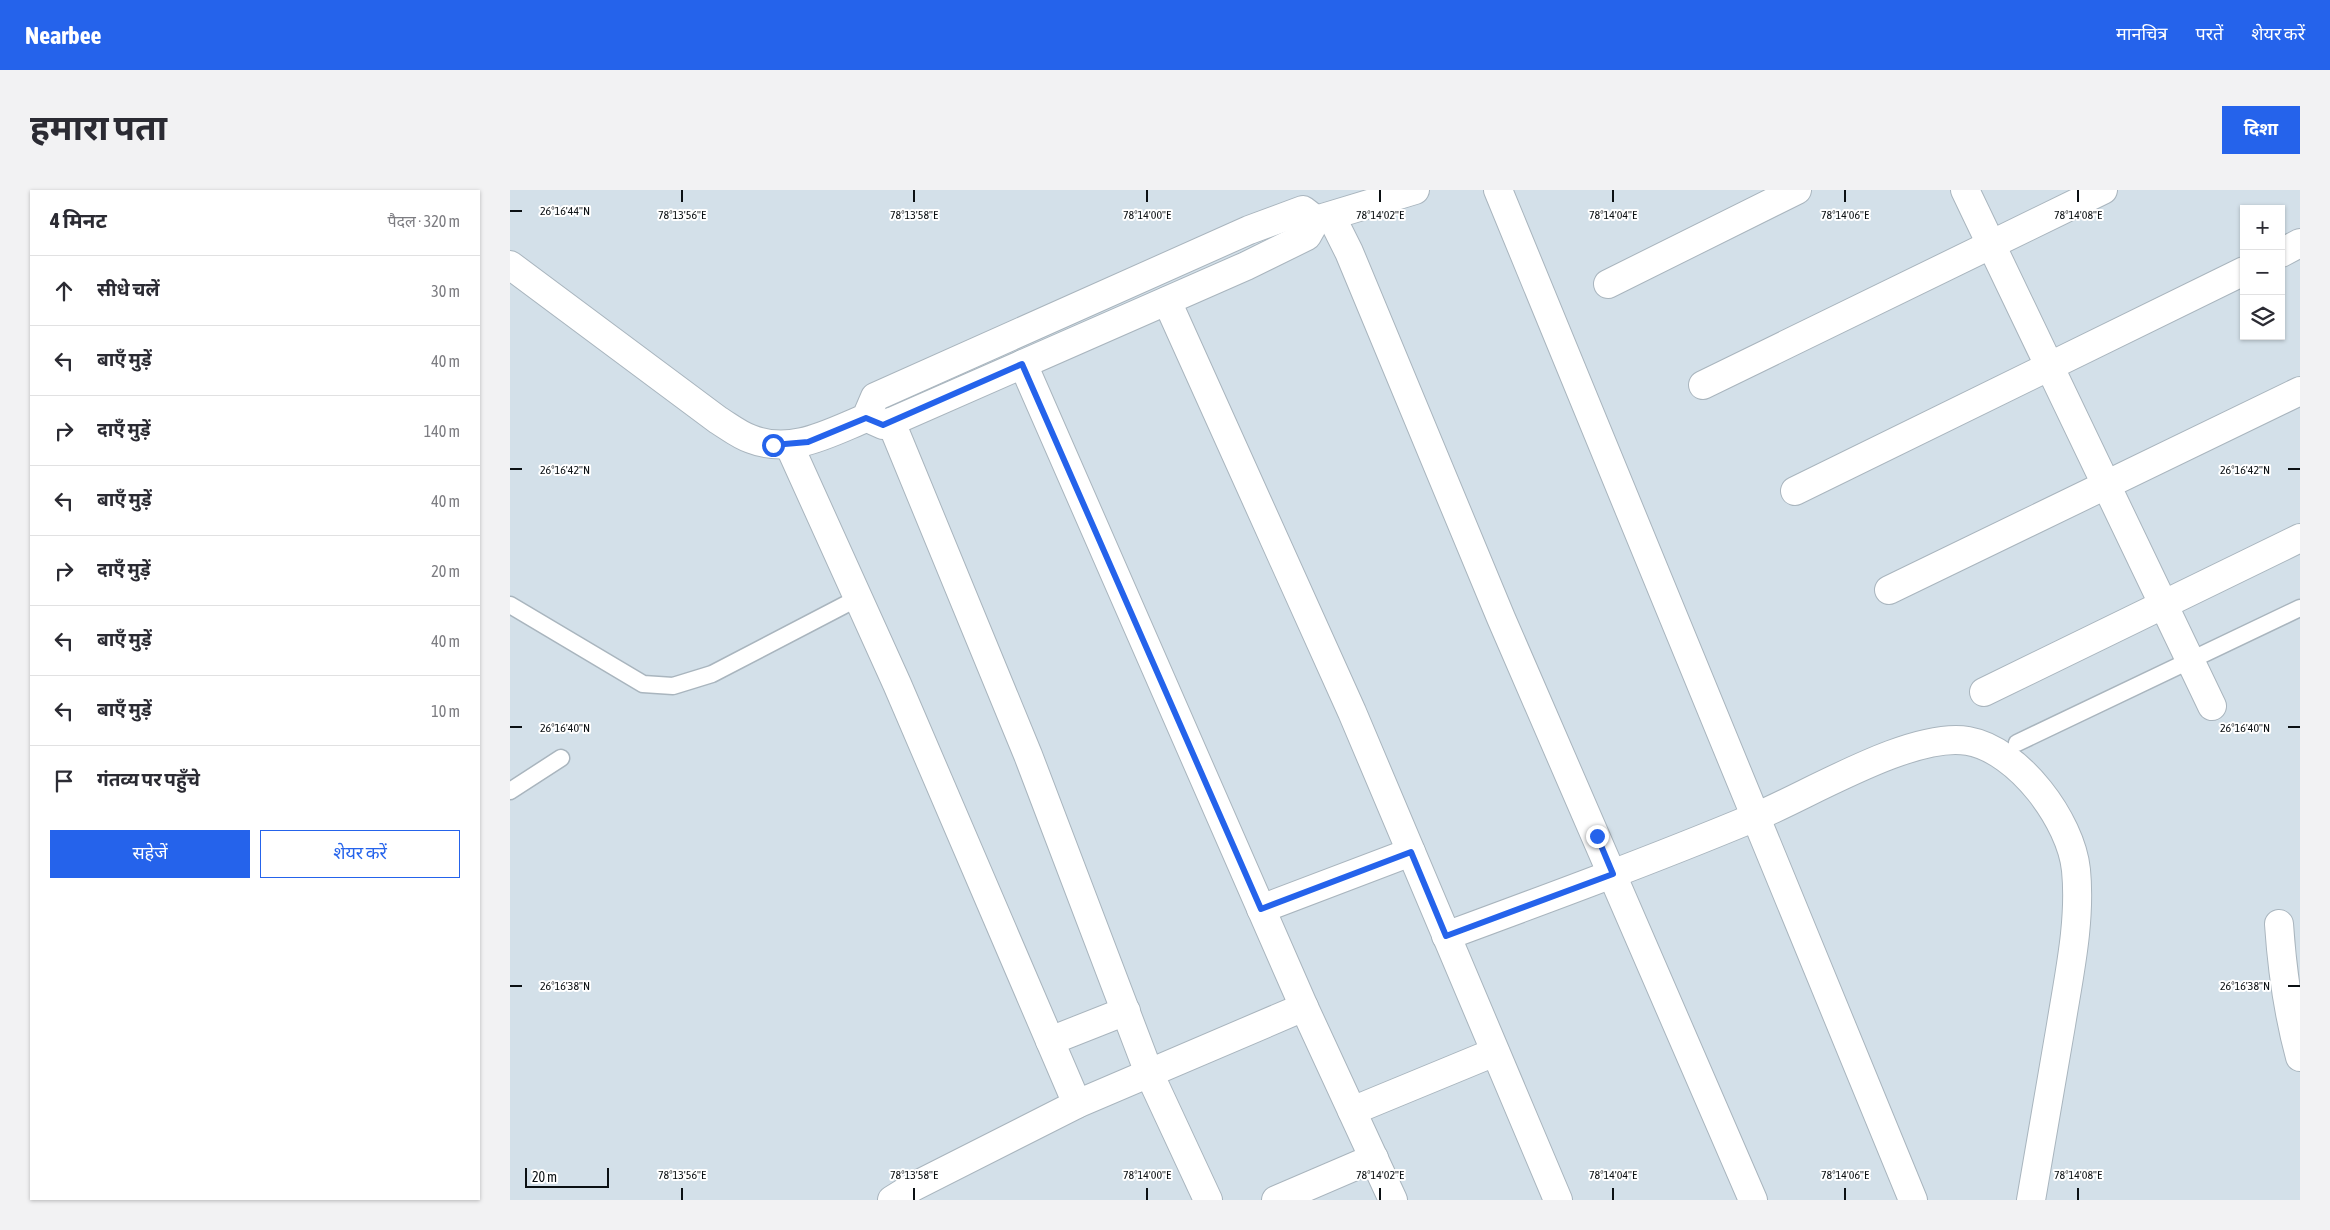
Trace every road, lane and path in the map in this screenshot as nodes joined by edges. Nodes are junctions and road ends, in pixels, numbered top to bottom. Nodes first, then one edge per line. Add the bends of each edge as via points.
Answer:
1 (1415, 190) edge
2 (1498, 190) edge
3 (1797, 190) edge
4 (1965, 190) edge
5 (2103, 190) edge
6 (1334, 209) edge
7 (2300, 243) edge
8 (1991, 244) junction
9 (2285, 251) edge
10 (510, 265) edge
11 (2240, 273) edge
12 (1608, 284) dead end
13 (1167, 301) junction
14 (1022, 364) junction
15 (2049, 366) junction
16 (1703, 385) dead end
17 (2300, 391) edge
18 (878, 420) junction
19 (789, 445) junction
20 (2106, 485) junction
21 (1795, 491) dead end
22 (2300, 538) edge
23 (1889, 590) dead end
24 (858, 598) junction
25 (510, 605) edge
26 (2163, 605) junction
27 (2300, 608) edge
28 (2190, 660) junction
29 (1984, 692) dead end
30 (2212, 706) dead end
31 (2017, 743) dead end
32 (561, 758) dead end
33 (510, 791) edge
34 (1756, 817) junction
35 (1411, 852) junction
36 (1613, 874) junction
37 (1261, 909) junction
38 (2279, 924) dead end
39 (1446, 936) junction
40 (1304, 1007) junction
41 (1126, 1011) junction
42 (1050, 1041) junction
43 (1496, 1052) junction
44 (2300, 1057) edge
45 (1150, 1073) junction
46 (1077, 1104) junction
47 (1352, 1111) junction
48 (1374, 1158) junction
49 (892, 1200) edge
50 (1208, 1200) edge
51 (1276, 1200) edge
52 (1393, 1200) edge
53 (1558, 1200) edge
54 (1753, 1200) edge
55 (1913, 1200) edge
56 (2031, 1200) edge

1 - 6 street
2 - 34 street
3 - 12 street
4 - 8 street
5 - 8 street
6 - 13 street via 1307,236
6 - 18 street via 1303,210 1249,230 876,397
6 - 36 street via 1501,618
7 - 9 street
8 - 15 street
8 - 16 street
10 - 19 street via 718,420 749,439
11 - 15 street
13 - 14 street
13 - 35 street via 1352,712
14 - 18 street
14 - 37 street
15 - 20 street
15 - 21 street
17 - 20 street
18 - 19 street
18 - 41 street via 1028,755
19 - 24 street
20 - 23 street
20 - 26 street
22 - 26 street
24 - 25 lane via 712,674 673,686 643,684
24 - 42 street
26 - 28 street
26 - 29 street
27 - 28 lane
28 - 30 street
28 - 31 lane
32 - 33 lane
34 - 36 street
34 - 55 street
34 - 56 street via 1894,753 1931,742 1967,740 1990,748 2016,766 2054,810 2070,843 2076,870 2076,904 2066,994
35 - 37 street
35 - 39 street
36 - 39 street
36 - 54 street
37 - 40 street
38 - 44 street via 2282,966
39 - 43 street
40 - 45 street
40 - 47 street
41 - 42 street
41 - 45 street
42 - 46 street
43 - 47 street
43 - 53 street
45 - 46 street
45 - 50 street
46 - 49 street via 913,1186
47 - 48 street
48 - 51 street
48 - 52 street

